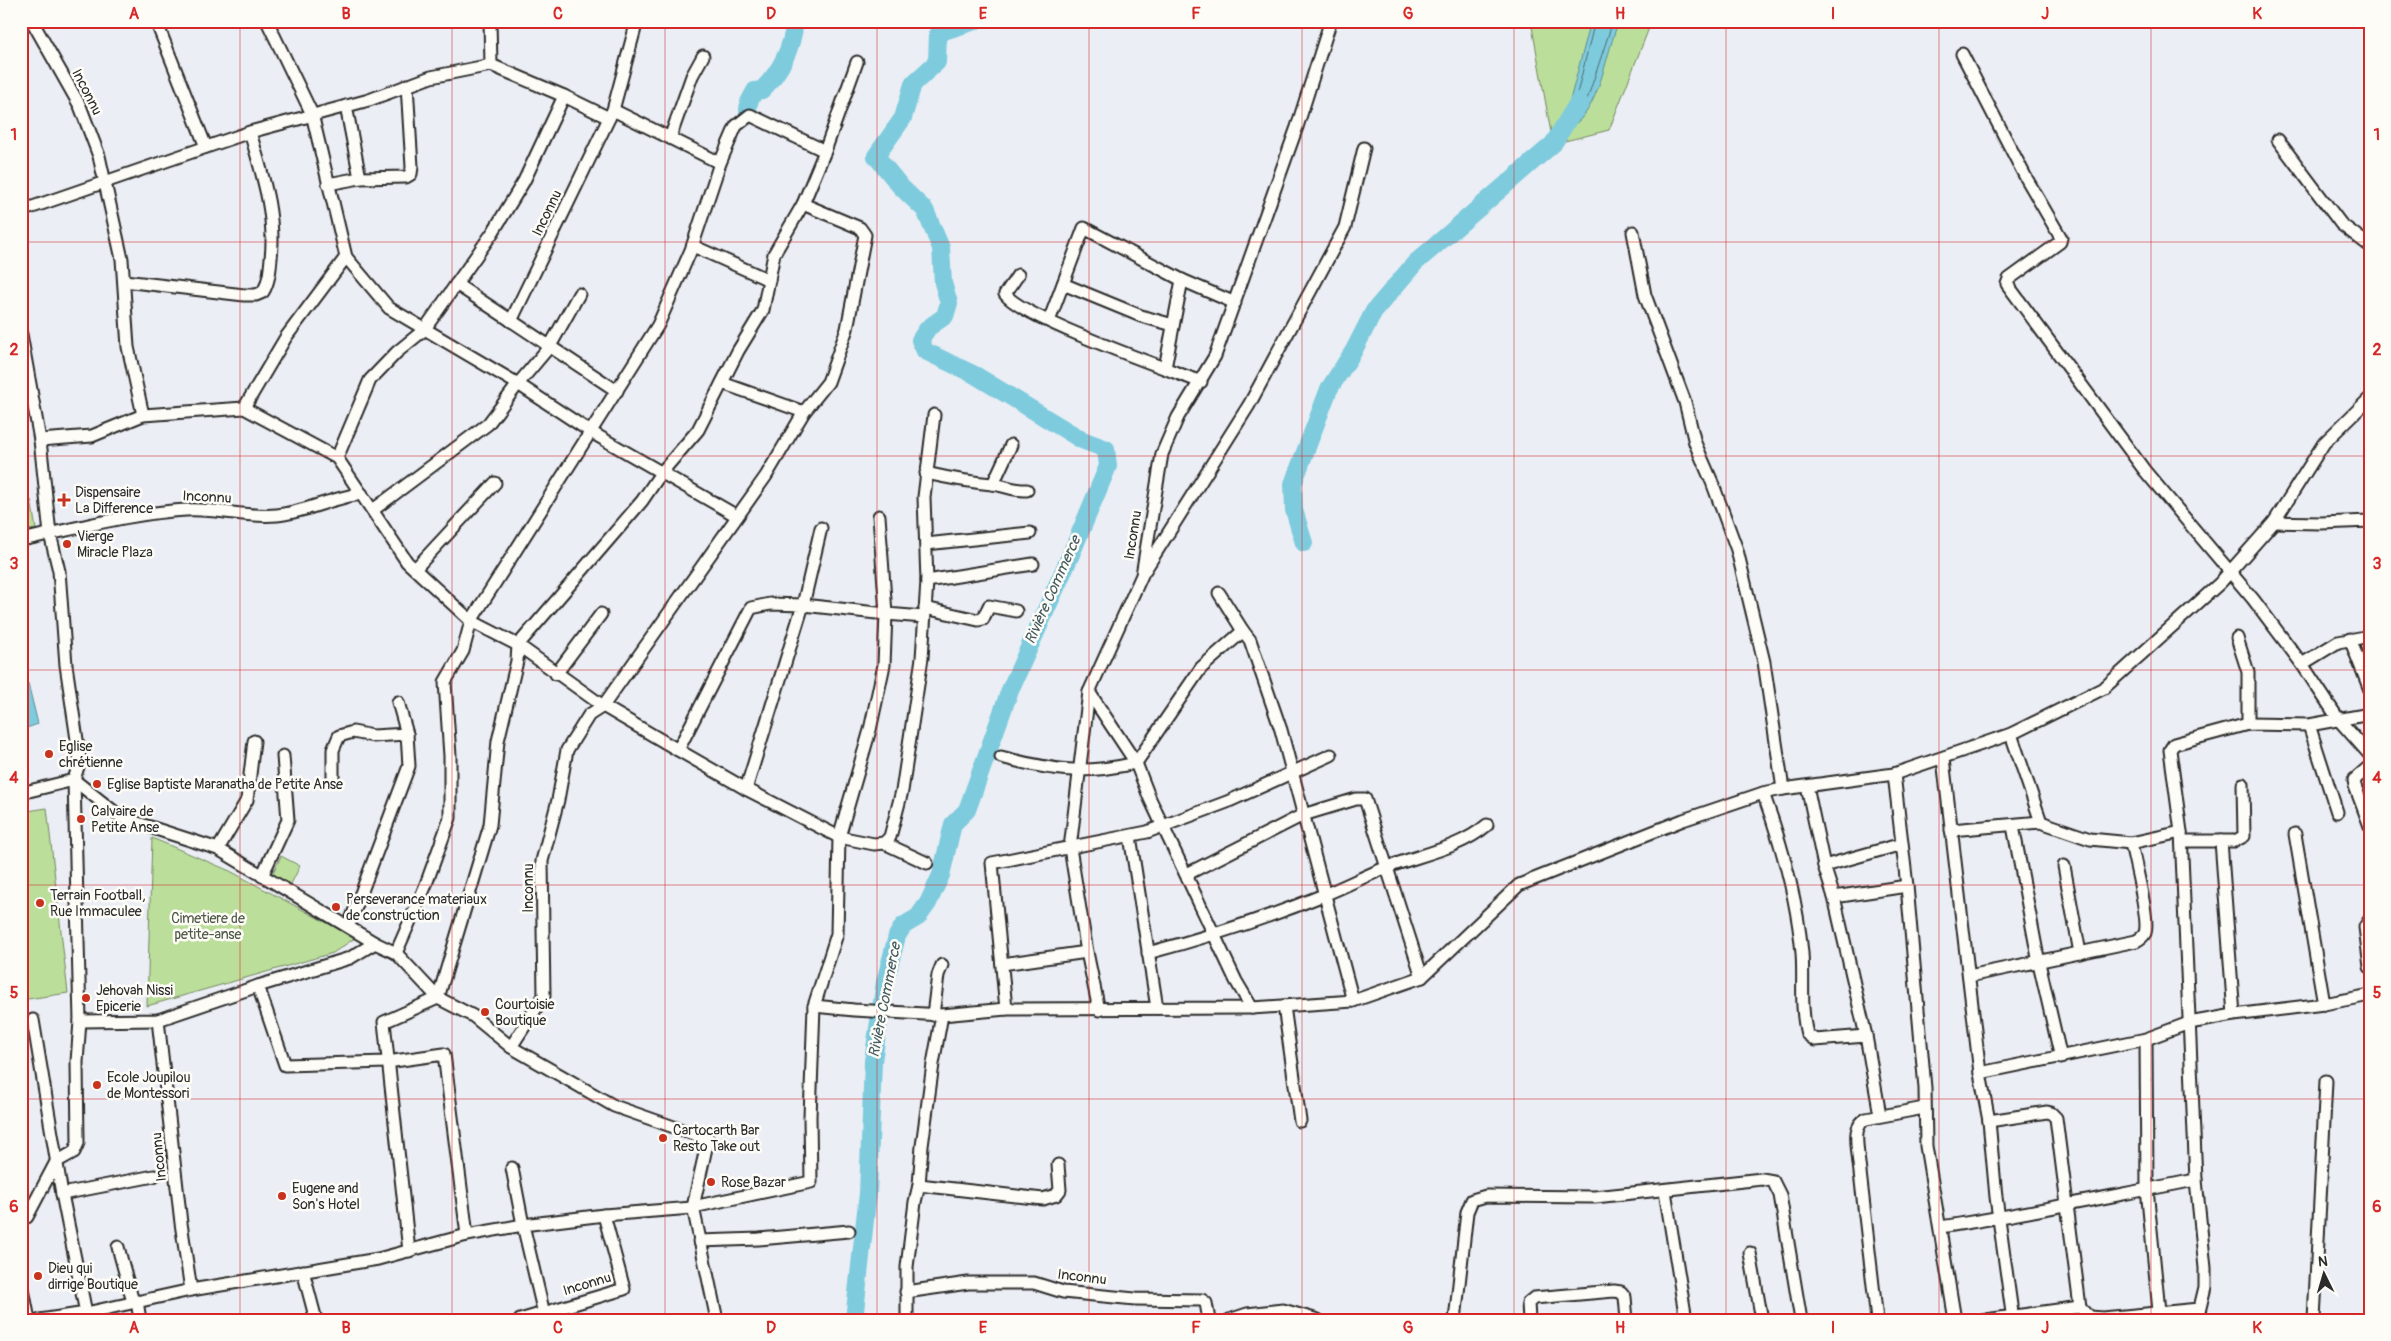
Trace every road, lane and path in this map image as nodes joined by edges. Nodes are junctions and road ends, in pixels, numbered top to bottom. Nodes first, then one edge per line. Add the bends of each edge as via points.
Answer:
1 (32, 21) edge
2 (156, 21) edge
3 (267, 21) edge
4 (490, 21) edge
5 (637, 21) edge
6 (1330, 23) dead end
7 (1962, 54) dead end
8 (704, 56) dead end
9 (857, 62) dead end
10 (491, 65) junction
11 (407, 85) junction
12 (564, 96) junction
13 (346, 106) junction
14 (312, 114) junction
15 (611, 114) junction
16 (250, 132) junction
17 (670, 138) junction
18 (2278, 140) dead end
19 (206, 147) junction
20 (1364, 148) dead end
21 (825, 151) junction
22 (720, 163) junction
23 (360, 178) junction
24 (106, 181) junction
25 (328, 184) junction
26 (803, 204) junction
27 (21, 211) edge
28 (1633, 232) dead end
29 (693, 246) junction
30 (2370, 246) edge
31 (346, 257) junction
32 (1018, 275) dead end
33 (769, 280) junction
34 (1182, 280) junction
35 (124, 281) junction
36 (456, 284) junction
37 (1063, 284) junction
38 (579, 294) dead end
39 (1235, 303) junction
40 (511, 321) junction
41 (1049, 321) junction
42 (1173, 325) junction
43 (424, 330) junction
44 (21, 334) edge
45 (550, 346) junction
46 (1165, 368) junction
47 (26, 379) edge
48 (722, 382) junction
49 (1201, 382) junction
50 (518, 384) junction
51 (617, 391) junction
52 (2370, 398) edge
53 (244, 408) junction
54 (804, 412) junction
55 (143, 415) junction
56 (934, 415) dead end
57 (591, 432) junction
58 (40, 440) junction
59 (1011, 445) dead end
60 (337, 458) junction
61 (661, 473) junction
62 (926, 473) junction
63 (495, 483) dead end
64 (993, 484) junction
65 (1027, 490) dead end
66 (362, 494) junction
67 (373, 510) junction
68 (736, 516) junction
69 (879, 516) dead end
70 (2370, 521) edge
71 (2274, 522) junction
72 (821, 528) dead end
73 (1030, 533) dead end
74 (50, 534) junction
75 (21, 540) edge
76 (926, 544) junction
77 (1033, 564) dead end
78 (414, 569) junction
79 (2231, 571) junction
80 (1142, 575) junction
81 (927, 581) junction
82 (1219, 593) dead end
83 (803, 605) junction
84 (924, 612) junction
85 (1016, 612) dead end
86 (600, 614) dead end
87 (886, 614) junction
88 (471, 621) junction
89 (1243, 631) junction
90 (2370, 636) edge
91 (2237, 638) dead end
92 (2350, 639) junction
93 (518, 645) junction
94 (2302, 664) junction
95 (556, 674) junction
96 (2370, 690) edge
97 (1090, 692) junction
98 (398, 702) dead end
99 (603, 706) junction
100 (2370, 714) edge
101 (2339, 720) junction
102 (2248, 724) junction
103 (2309, 725) junction
104 (407, 734) junction
105 (2011, 734) junction
106 (254, 741) dead end
107 (678, 750) junction
108 (1331, 755) dead end
109 (2370, 755) edge
110 (283, 756) dead end
111 (1002, 757) dead end
112 (1943, 759) junction
113 (1136, 763) junction
114 (2370, 766) edge
115 (1079, 772) junction
116 (1291, 773) junction
117 (1894, 774) junction
118 (74, 780) junction
119 (333, 780) dead end
120 (2243, 784) dead end
121 (1807, 786) junction
122 (1783, 788) junction
123 (746, 789) junction
124 (21, 793) edge
125 (1763, 793) junction
126 (2337, 812) dead end
127 (1303, 815) junction
128 (2041, 822) junction
129 (1487, 825) dead end
130 (2013, 826) junction
131 (2370, 826) edge
132 (1164, 827) junction
133 (1951, 830) junction
134 (840, 833) junction
135 (2295, 834) dead end
136 (1130, 836) junction
137 (2182, 837) junction
138 (2221, 841) junction
139 (884, 843) junction
140 (2131, 843) junction
141 (1902, 844) junction
142 (1070, 848) junction
143 (218, 850) junction
144 (927, 863) dead end
145 (1824, 866) junction
146 (2064, 866) dead end
147 (1385, 868) junction
148 (1187, 874) junction
149 (262, 876) junction
150 (1907, 886) junction
151 (1325, 895) junction
152 (1834, 897) junction
153 (2370, 920) edge
154 (347, 924) junction
155 (1215, 935) junction
156 (375, 943) junction
157 (1086, 952) junction
158 (396, 953) junction
159 (1148, 953) junction
160 (2080, 953) junction
161 (2039, 963) junction
162 (1002, 964) junction
163 (942, 965) dead end
164 (2370, 967) edge
165 (1969, 976) junction
166 (1422, 977) junction
167 (258, 986) junction
168 (2370, 995) edge
169 (438, 998) junction
170 (1353, 1001) junction
171 (2324, 1004) junction
172 (814, 1006) junction
173 (1284, 1006) junction
174 (1006, 1008) junction
175 (1157, 1008) junction
176 (1252, 1008) junction
177 (1099, 1010) junction
178 (2234, 1014) junction
179 (937, 1015) junction
180 (33, 1020) dead end
181 (158, 1020) junction
182 (80, 1021) junction
183 (2189, 1023) junction
184 (1866, 1036) junction
185 (2146, 1039) junction
186 (511, 1047) junction
187 (2061, 1058) junction
188 (387, 1062) junction
189 (1980, 1074) junction
190 (2326, 1081) dead end
191 (1924, 1108) junction
192 (1880, 1115) junction
193 (1300, 1121) dead end
194 (1989, 1121) junction
195 (56, 1162) junction
196 (1058, 1165) dead end
197 (512, 1168) dead end
198 (154, 1176) dead end
199 (2196, 1180) junction
200 (920, 1185) junction
201 (2147, 1189) junction
202 (1665, 1191) junction
203 (62, 1194) junction
204 (2067, 1203) junction
205 (693, 1208) junction
206 (604, 1215) junction
207 (2000, 1218) junction
208 (21, 1219) edge
209 (523, 1225) junction
210 (1940, 1227) junction
211 (849, 1231) dead end
212 (468, 1235) junction
213 (699, 1241) junction
214 (118, 1246) dead end
215 (409, 1251) junction
216 (1750, 1252) dead end
217 (303, 1271) junction
218 (21, 1280) edge
219 (191, 1290) junction
220 (906, 1292) junction
221 (135, 1301) junction
222 (2080, 1307) junction
223 (2159, 1311) junction
224 (2198, 1314) edge
225 (87, 1316) edge
226 (545, 1316) edge
227 (2013, 1318) edge
228 (30, 1320) edge
229 (40, 1320) edge
230 (140, 1320) edge
231 (316, 1320) edge
232 (520, 1320) edge
233 (717, 1320) edge
234 (906, 1320) edge
235 (1209, 1320) edge
236 (1229, 1320) edge
237 (1318, 1320) edge
238 (1455, 1320) edge
239 (1529, 1320) edge
240 (1627, 1320) edge
241 (1686, 1320) edge
242 (1762, 1320) edge
243 (1801, 1320) edge
244 (1877, 1320) edge
245 (1955, 1320) edge
246 (1985, 1320) edge
247 (2314, 1320) edge

1 - 24 street, Inconnu via 80,106
2 - 19 street
3 - 14 street
4 - 10 street
5 - 15 street, Inconnu
6 - 39 street, Inconnu
7 - 79 street via 2060,238 2060,242 2008,280 2007,284 2145,471
8 - 17 street via 692,76
9 - 21 street
10 - 11 street
10 - 12 street
11 - 13 street
11 - 23 street via 411,174 406,177
12 - 15 street
12 - 36 street via 524,182
13 - 14 street
13 - 23 street
14 - 16 street
14 - 25 street
15 - 17 street
15 - 40 street, Inconnu
16 - 19 street
16 - 35 street via 272,217 270,270 263,292 244,295
17 - 22 street
18 - 30 street via 2341,224
19 - 24 street
20 - 80 street via 1345,227 1249,405
21 - 22 street via 750,115 736,126
21 - 26 street
22 - 29 street
23 - 25 street
24 - 27 street
24 - 35 street, Inconnu
25 - 31 street
26 - 33 street via 774,254
26 - 54 street, Inconnu via 860,228 865,235 853,301 838,356 828,382
28 - 122 street via 1645,295 1685,402 1695,443 1739,559 1764,662
29 - 33 street
29 - 51 street via 658,325
31 - 43 street via 389,308
31 - 53 street via 286,337
32 - 41 street via 1005,294 1010,302
33 - 48 street via 763,310
34 - 37 street via 1084,228
34 - 39 street
34 - 42 street
35 - 55 street, Inconnu via 128,347
36 - 40 street
36 - 43 street
37 - 41 street
37 - 42 street via 1141,316
38 - 45 street
39 - 49 street, Inconnu via 1215,356
40 - 45 street
41 - 46 street
42 - 46 street
43 - 50 street
43 - 60 street via 370,380
44 - 47 street
45 - 50 street
45 - 51 street
46 - 49 street
47 - 58 street
48 - 54 street
48 - 61 street via 698,430
49 - 80 street, Inconnu via 1178,417 1162,454
50 - 57 street
50 - 67 street via 488,424
51 - 57 street
52 - 71 street via 2324,444
53 - 55 street
53 - 60 street
54 - 68 street, Inconnu via 766,476
55 - 58 street via 92,436
56 - 62 street
57 - 61 street
57 - 88 street
58 - 74 street
59 - 64 street
60 - 66 street
61 - 68 street
61 - 93 street via 642,501
62 - 64 street
62 - 76 street
63 - 78 street
64 - 65 street
66 - 67 street
66 - 74 street, Inconnu via 339,497 308,509 276,515 185,510 130,517
67 - 78 street
68 - 99 street, Inconnu
69 - 87 street
70 - 71 street
71 - 79 street
72 - 83 street
73 - 76 street
74 - 75 street, Inconnu
74 - 118 street via 60,571 66,665 80,760
76 - 81 street
77 - 81 street
78 - 88 street
79 - 94 street
79 - 105 street via 2104,688
80 - 97 street, Inconnu
81 - 84 street
82 - 89 street
83 - 87 street
83 - 107 street via 770,604 751,608
83 - 123 street
84 - 85 street via 978,620 983,619 989,606
84 - 87 street
84 - 139 street via 922,658 909,754 890,837
86 - 95 street
87 - 134 street via 884,665 870,730
88 - 93 street
88 - 158 street via 463,651 445,682 450,818 425,888
89 - 113 street via 1201,668
89 - 116 street via 1250,640 1268,692
90 - 92 street
91 - 102 street via 2248,672
92 - 94 street via 2338,642
92 - 96 street
93 - 95 street
93 - 169 street via 498,741 490,826
94 - 101 street
95 - 99 street
97 - 113 street
97 - 115 street, Inconnu
98 - 104 street
99 - 107 street
99 - 186 street, Inconnu via 589,715 567,750 542,861 544,996
100 - 101 street
101 - 103 street
101 - 109 street
102 - 103 street
102 - 137 street via 2172,746
103 - 126 street
104 - 119 street via 373,736 344,733 333,750
104 - 154 street via 409,766 352,920
105 - 112 street
105 - 128 street
106 - 143 street via 247,800
107 - 123 street
108 - 116 street
110 - 149 street via 288,820
111 - 115 street
112 - 117 street
112 - 133 street
113 - 115 street
113 - 132 street
114 - 131 street via 2354,780 2354,786
115 - 142 street, Inconnu
116 - 127 street
116 - 132 street
117 - 121 street
117 - 141 street
118 - 124 street
118 - 143 street via 122,818
118 - 182 street
120 - 138 street via 2244,836 2238,840
121 - 122 street
121 - 145 street
122 - 125 street
123 - 134 street
125 - 166 street via 1683,820 1519,885
125 - 184 street via 1778,834 1794,898 1802,953 1807,1034 1815,1040
127 - 147 street via 1365,799
127 - 148 street
127 - 151 street
128 - 130 street
128 - 140 street via 2090,839
129 - 147 street via 1479,832 1437,850
130 - 133 street
130 - 161 street
132 - 136 street
132 - 148 street
133 - 165 street
134 - 139 street via 874,844
134 - 172 street via 837,934
135 - 171 street
136 - 142 street
136 - 159 street
137 - 138 street
137 - 140 street
137 - 183 street
138 - 178 street
139 - 144 street
140 - 160 street via 2145,934 2136,941
141 - 145 street
141 - 150 street
142 - 157 street, Inconnu
142 - 162 street via 992,863
143 - 149 street
145 - 152 street
146 - 160 street
147 - 151 street
147 - 166 street
148 - 155 street
149 - 154 street
150 - 152 street
150 - 191 street
151 - 155 street
151 - 170 street
152 - 184 street
153 - 164 street via 2365,927
154 - 156 street
155 - 159 street
155 - 176 street
156 - 158 street
156 - 167 street via 350,958
157 - 162 street
157 - 177 street, Inconnu
158 - 169 street
159 - 175 street
160 - 161 street
161 - 165 street
161 - 187 street
162 - 174 street
163 - 179 street via 938,974
165 - 189 street
166 - 170 street
167 - 181 street
167 - 188 street via 285,1065
168 - 171 street
169 - 186 street via 474,1016
169 - 188 street via 384,1022
170 - 173 street
171 - 178 street
172 - 179 street
172 - 205 street via 811,1182
173 - 176 street
173 - 193 street
174 - 177 street
174 - 179 street
175 - 176 street
175 - 177 street
178 - 183 street
179 - 200 street
180 - 195 street
181 - 182 street
181 - 219 street, Inconnu
182 - 195 street via 78,1143 74,1152
183 - 185 street
183 - 199 street
184 - 192 street
185 - 187 street
185 - 201 street
186 - 205 street via 614,1106 708,1139
187 - 189 street
188 - 212 street via 444,1054
188 - 215 street
189 - 194 street
190 - 247 street
191 - 192 street
191 - 210 street via 1926,1146
192 - 244 street via 1866,1119 1857,1128
194 - 204 street via 2051,1113 2056,1118
194 - 207 street
195 - 203 street
195 - 208 street via 27,1218
196 - 200 street via 1060,1190 1056,1195 1043,1199
197 - 209 street
198 - 203 street, Inconnu
199 - 201 street
199 - 224 street via 2205,1268 2205,1287
200 - 220 street via 915,1202
201 - 204 street
201 - 223 street
202 - 238 street via 1596,1197 1486,1196 1472,1200 1467,1212
202 - 241 street
202 - 243 street via 1720,1182 1773,1181 1780,1195
203 - 225 street
204 - 207 street
204 - 222 street
205 - 206 street
205 - 213 street
206 - 209 street
206 - 226 street, Inconnu via 624,1289
207 - 210 street
207 - 227 street
209 - 212 street
209 - 226 street
210 - 245 street
211 - 213 street
212 - 215 street
213 - 233 street
214 - 221 street
215 - 217 street
216 - 242 street
217 - 219 street
217 - 231 street
218 - 228 street
219 - 221 street
220 - 234 street
220 - 235 street, Inconnu via 968,1283 1034,1283 1063,1292 1135,1299 1202,1300 1206,1303
221 - 225 street
221 - 230 street
222 - 223 street via 2090,1317
222 - 227 street
223 - 224 street
225 - 229 street
226 - 232 street, Inconnu
227 - 246 street
236 - 237 street via 1247,1314 1283,1310
239 - 240 street via 1528,1303 1534,1298 1614,1291 1625,1297

